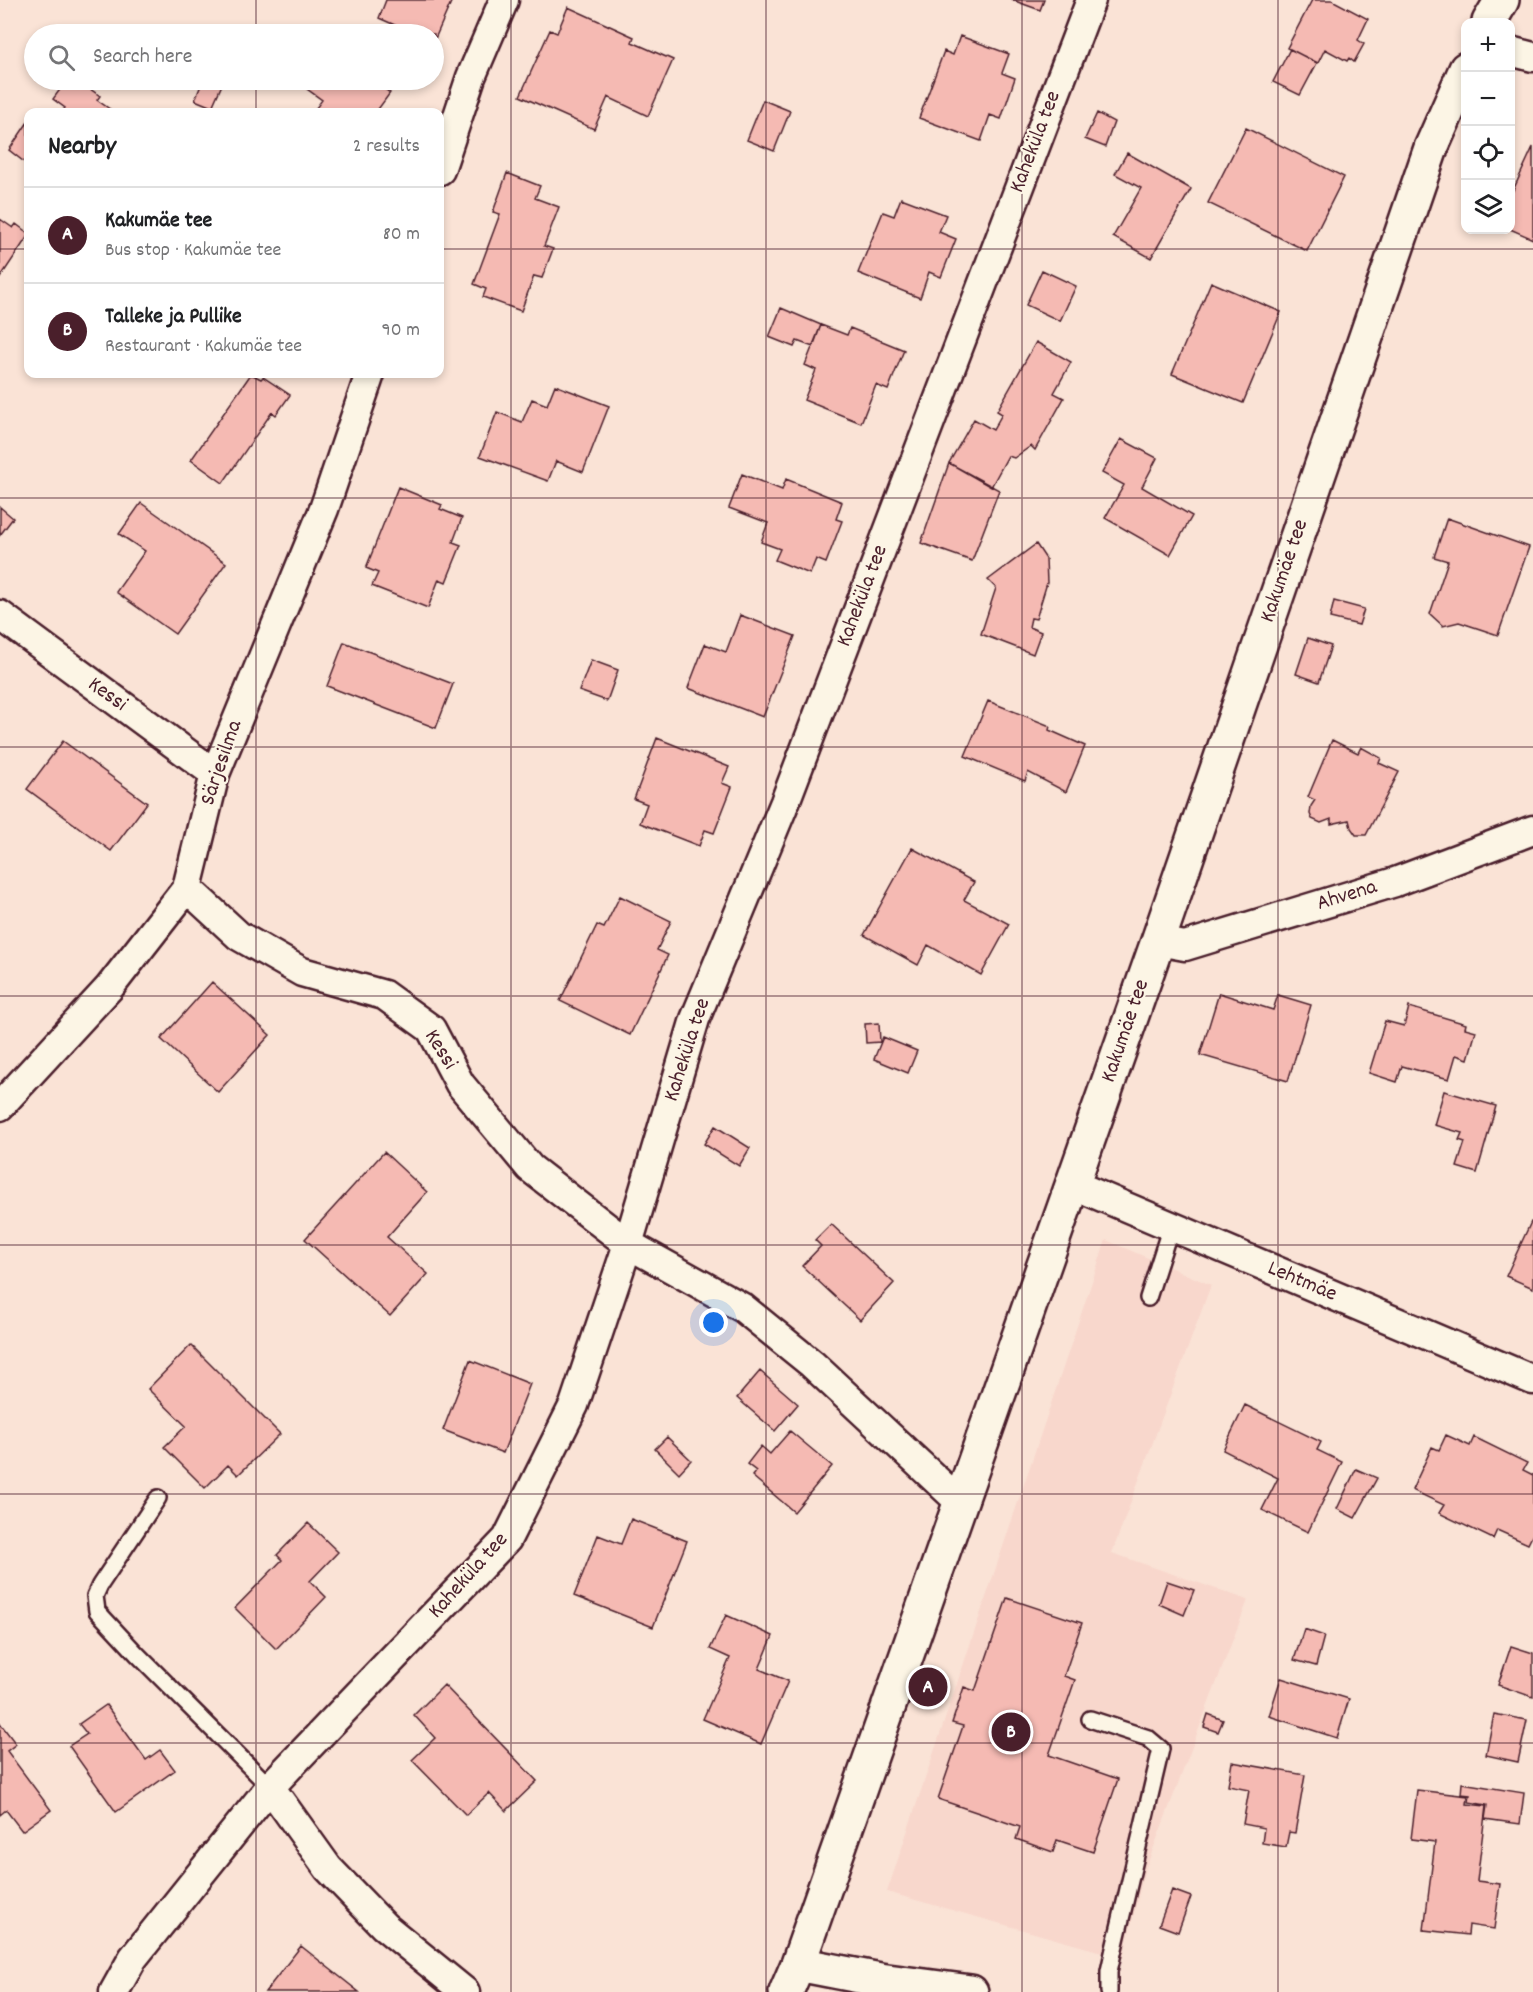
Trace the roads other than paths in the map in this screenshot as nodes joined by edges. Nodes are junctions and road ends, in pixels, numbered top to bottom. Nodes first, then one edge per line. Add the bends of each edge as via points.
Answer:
1 (504, 0) edge
2 (1090, 0) edge
3 (1502, 0) edge
4 (1491, 18) edge
5 (1515, 52) edge
6 (1533, 57) edge
7 (1465, 72) edge
8 (444, 158) edge
9 (369, 378) edge
10 (0, 615) edge
11 (215, 774) junction
12 (1533, 830) edge
13 (187, 888) junction
14 (1158, 941) junction
15 (0, 1106) edge
16 (1072, 1184) junction
17 (1171, 1226) junction
18 (628, 1244) junction
19 (1148, 1298) dead end
20 (1533, 1380) edge
21 (158, 1498) dead end
22 (960, 1502) junction
23 (1090, 1719) dead end
24 (270, 1786) junction
25 (792, 1978) edge
26 (114, 1992) edge
27 (465, 1992) edge
28 (971, 1992) edge
29 (1109, 1992) edge

1 - 8 street via 471,77
2 - 18 street, Kaheküla tee via 784,802 695,1019
3 - 4 street
5 - 6 street
7 - 14 street, Kakumäe tee via 1431,148
9 - 11 street, Särjesilma via 324,509
10 - 11 street, Kessi
11 - 13 street, Särjesilma
12 - 14 street, Ahvena via 1395,882 1185,946
13 - 15 street, Särjesilma via 109,987
13 - 18 street, Kessi via 239,936 303,972 384,995 431,1029 460,1084 530,1168
14 - 16 street, Kakumäe tee
16 - 17 street, Lehtmäe
16 - 22 street, Kakumäe tee
17 - 19 lane
17 - 20 street, Lehtmäe
18 - 22 street, Kessi via 743,1308 812,1364
18 - 24 street, Kaheküla tee via 574,1405 507,1539
21 - 24 lane via 100,1585 95,1596 97,1611
22 - 25 street, Kakumäe tee
23 - 29 lane via 1148,1738 1161,1749 1109,1971
24 - 26 street, Kaheküla tee via 133,1958
24 - 27 street via 328,1868 384,1926
25 - 28 street via 880,1980

